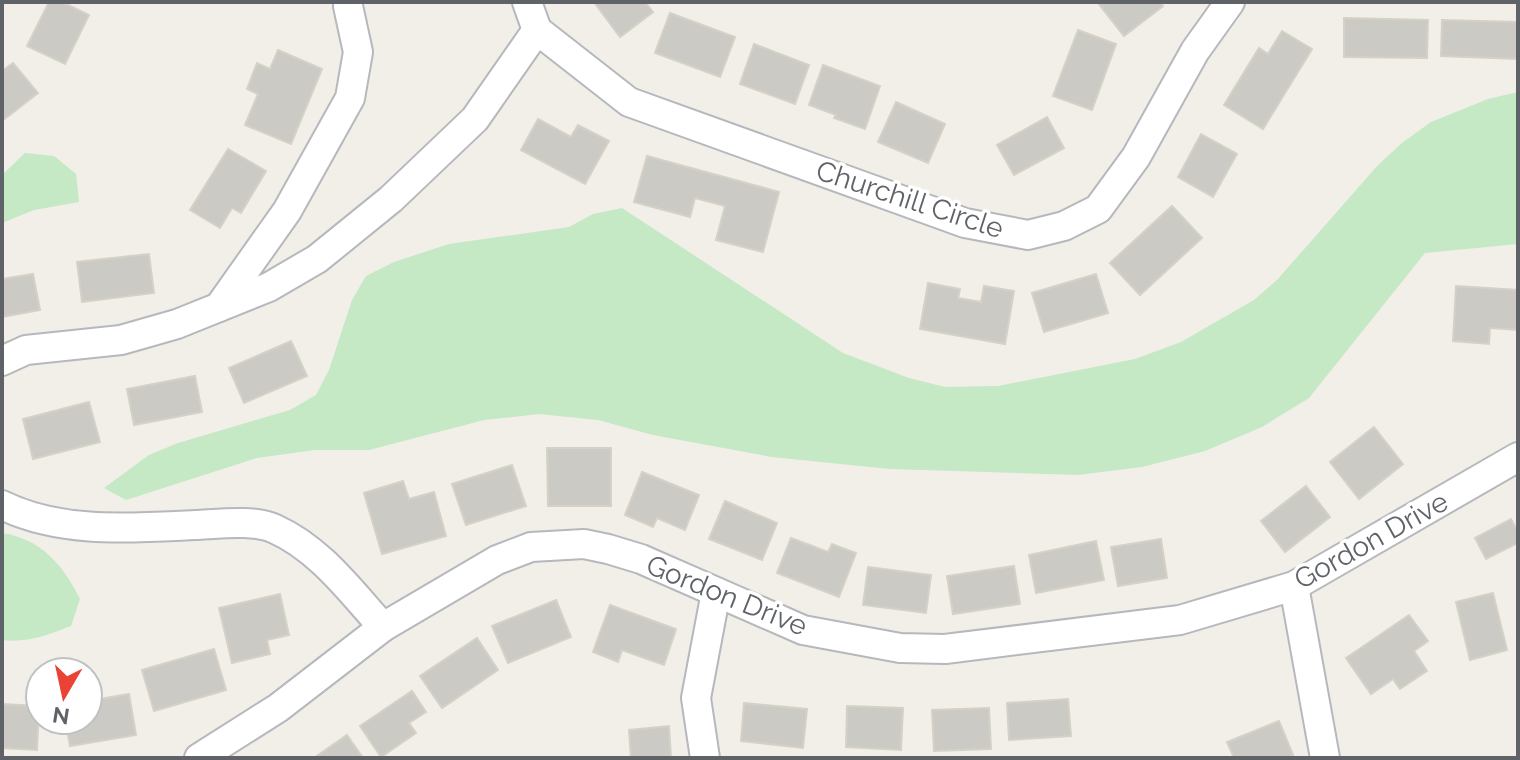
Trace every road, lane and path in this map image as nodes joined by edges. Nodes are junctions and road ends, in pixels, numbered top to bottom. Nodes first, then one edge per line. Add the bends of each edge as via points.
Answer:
1 (527, 2) edge
2 (1230, 2) edge
3 (348, 6) dead end
4 (537, 30) junction
5 (219, 307) junction
6 (2, 361) edge
7 (1518, 457) edge
8 (2, 505) edge
9 (1294, 586) junction
10 (716, 592) junction
11 (383, 627) junction
12 (199, 758) edge
13 (705, 758) edge
14 (1325, 758) edge

1 - 4 street
2 - 4 street, Churchill Circle via 1195,51 1136,157 1098,209 1064,226 1028,235 965,223 629,102
3 - 5 street via 358,52 350,98 287,211
4 - 5 street via 475,119 391,199 317,259 269,287
5 - 6 street via 121,340 26,350
7 - 9 street, Gordon Drive
8 - 11 street via 28,518 116,529 232,523 273,527 314,552
9 - 10 street, Gordon Drive via 1180,620 945,649 900,648 803,630
9 - 14 street
10 - 11 street, Gordon Drive via 608,549 554,544 497,560
10 - 13 street via 696,698
11 - 12 street, Gordon Drive via 278,708

